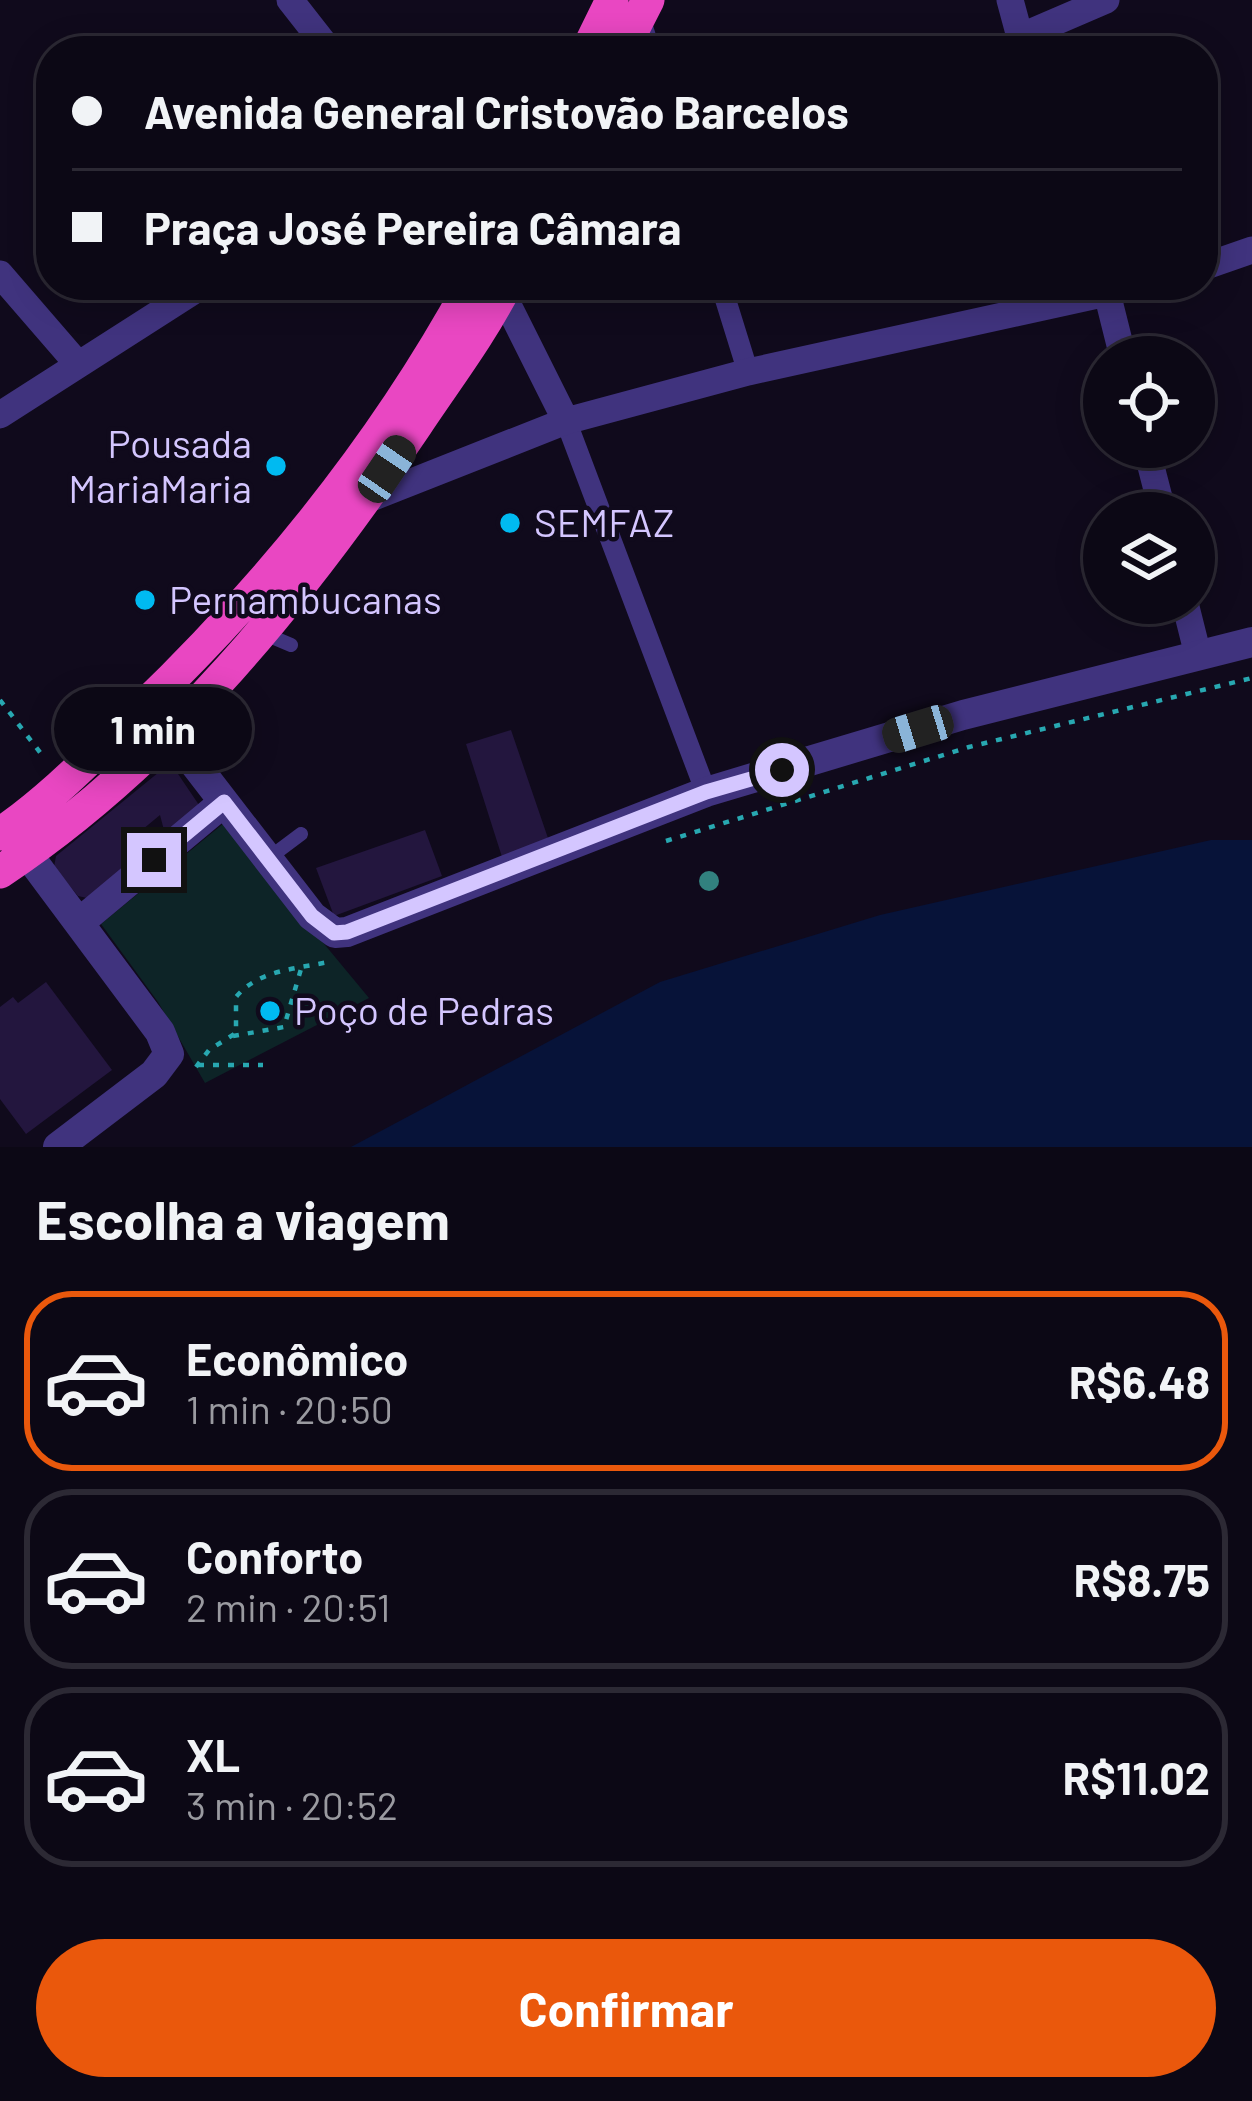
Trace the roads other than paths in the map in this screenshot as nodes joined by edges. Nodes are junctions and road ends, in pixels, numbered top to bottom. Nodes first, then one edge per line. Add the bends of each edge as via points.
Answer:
1 (290, 0) edge
2 (1010, 0) edge
3 (1106, 0) edge
4 (624, 3) edge
5 (318, 36) edge
6 (599, 36) edge
7 (623, 36) edge
8 (642, 36) edge
9 (1020, 36) edge
10 (1037, 36) edge
11 (1252, 250) edge
12 (1218, 262) edge
13 (0, 274) edge
14 (178, 300) edge
15 (484, 300) edge
16 (486, 300) edge
17 (500, 300) edge
18 (726, 300) edge
19 (1059, 300) edge
20 (1109, 300) edge
21 (1118, 336) edge
22 (76, 362) junction
23 (748, 372) junction
24 (0, 415) edge
25 (566, 421) junction
26 (366, 500) junction
27 (1190, 624) edge
28 (1252, 642) edge
29 (1198, 655) junction
30 (170, 732) junction
31 (706, 792) junction
32 (224, 802) junction
33 (301, 834) dead end
34 (12, 838) edge
35 (269, 858) junction
36 (0, 872) edge
37 (80, 922) junction
38 (58, 1147) edge

1 - 5 street
2 - 9 street
3 - 10 street
4 - 6 highway
4 - 7 highway
4 - 8 street
11 - 12 street
13 - 22 street
14 - 22 street
15 - 34 highway via 332,501 190,662
16 - 26 highway
17 - 25 street
18 - 23 street
19 - 23 street
20 - 21 street
22 - 24 street
23 - 25 street
25 - 26 street
25 - 31 street
26 - 30 highway via 275,639
27 - 29 street
28 - 29 street
29 - 31 street
30 - 32 street
30 - 34 highway
31 - 35 street via 347,932 324,928
32 - 35 street
32 - 37 street
33 - 35 lane
34 - 36 highway
34 - 37 street
37 - 38 street via 169,1054

